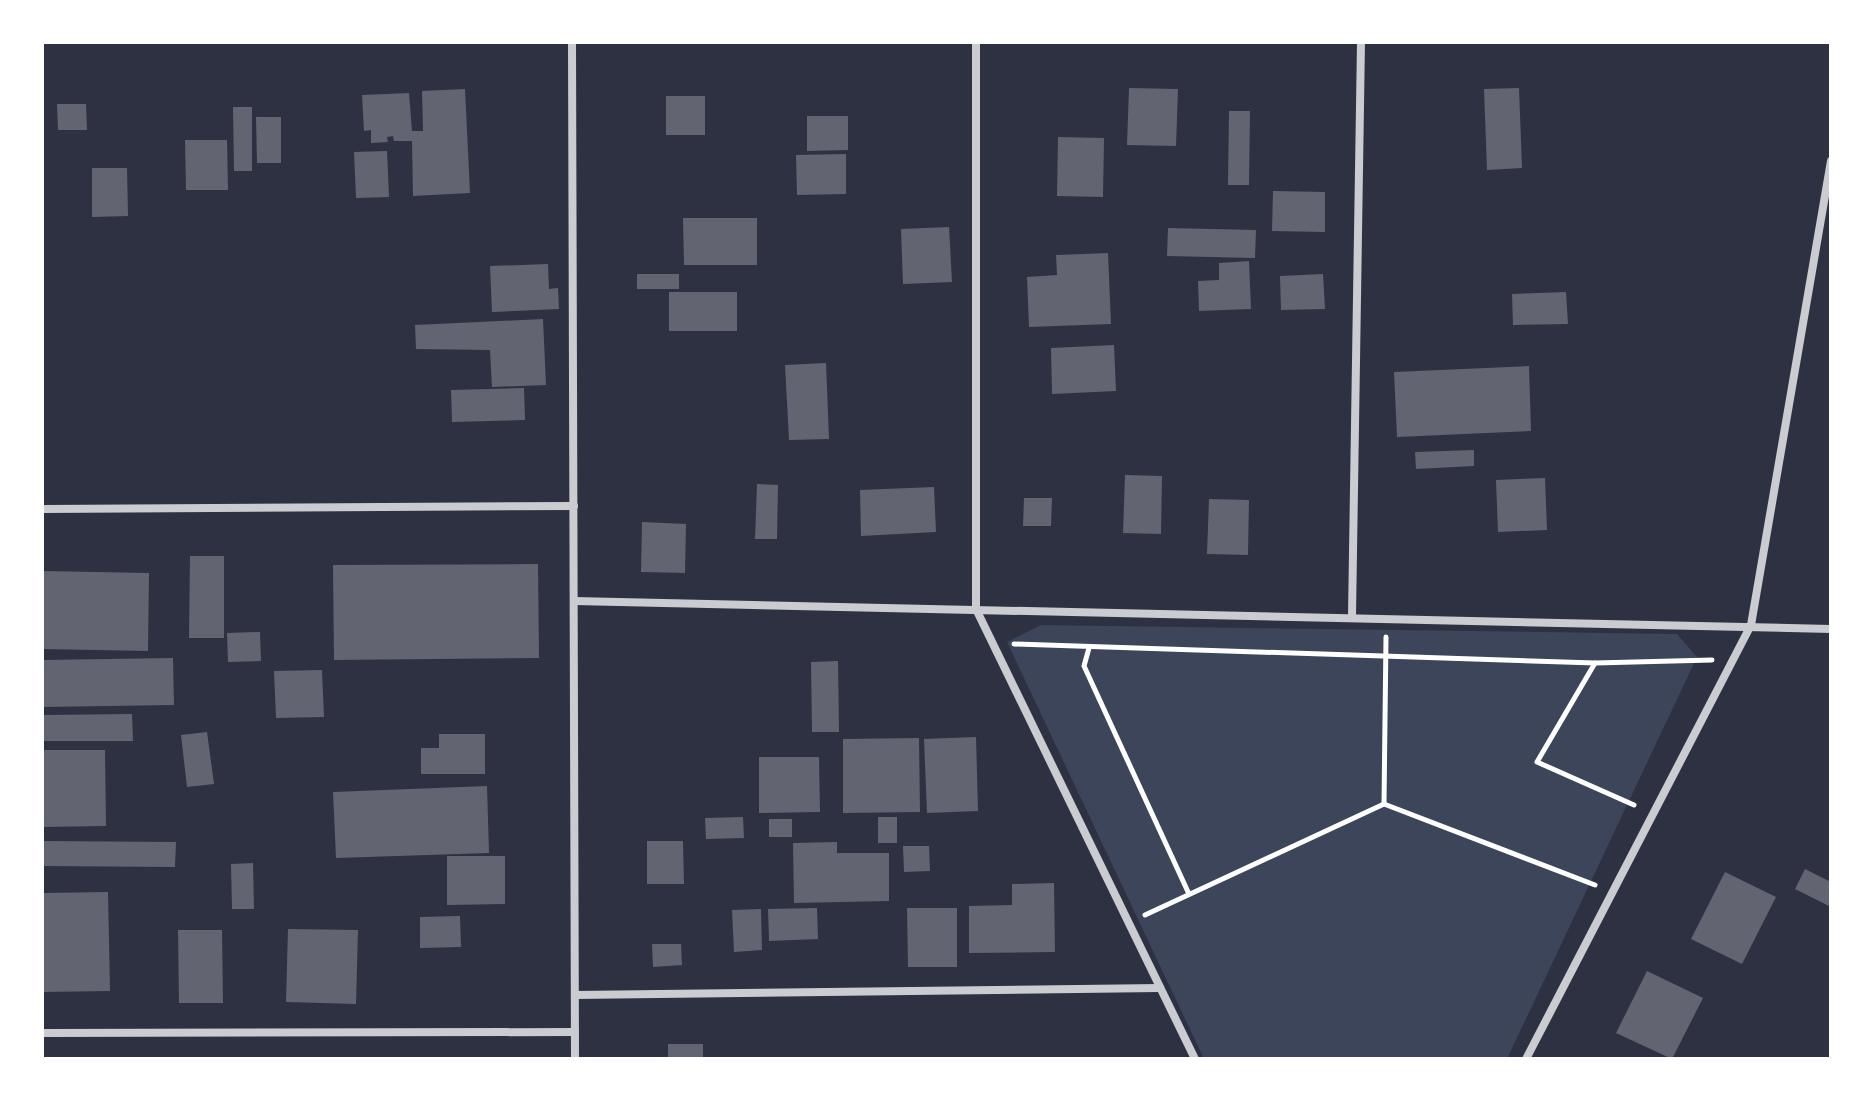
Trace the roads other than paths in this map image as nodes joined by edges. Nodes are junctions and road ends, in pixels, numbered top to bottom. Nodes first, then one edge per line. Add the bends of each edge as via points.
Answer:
1 (572, 42) edge
2 (976, 42) edge
3 (1361, 42) edge
4 (1831, 161) edge
5 (574, 506) junction
6 (42, 509) edge
7 (574, 601) junction
8 (976, 609) junction
9 (1352, 616) junction
10 (1751, 625) junction
11 (1831, 629) edge
12 (1160, 988) junction
13 (575, 995) junction
14 (575, 1032) junction
15 (42, 1033) edge
16 (575, 1059) edge
17 (1195, 1059) edge
18 (1526, 1059) edge

1 - 5 street
2 - 8 street
3 - 9 street
4 - 10 street
5 - 6 street
5 - 7 street
7 - 8 street
7 - 13 street
8 - 9 street
8 - 12 street
9 - 10 street
10 - 11 street
10 - 18 street
12 - 13 street
12 - 17 street
13 - 14 street
14 - 15 street
14 - 16 street

